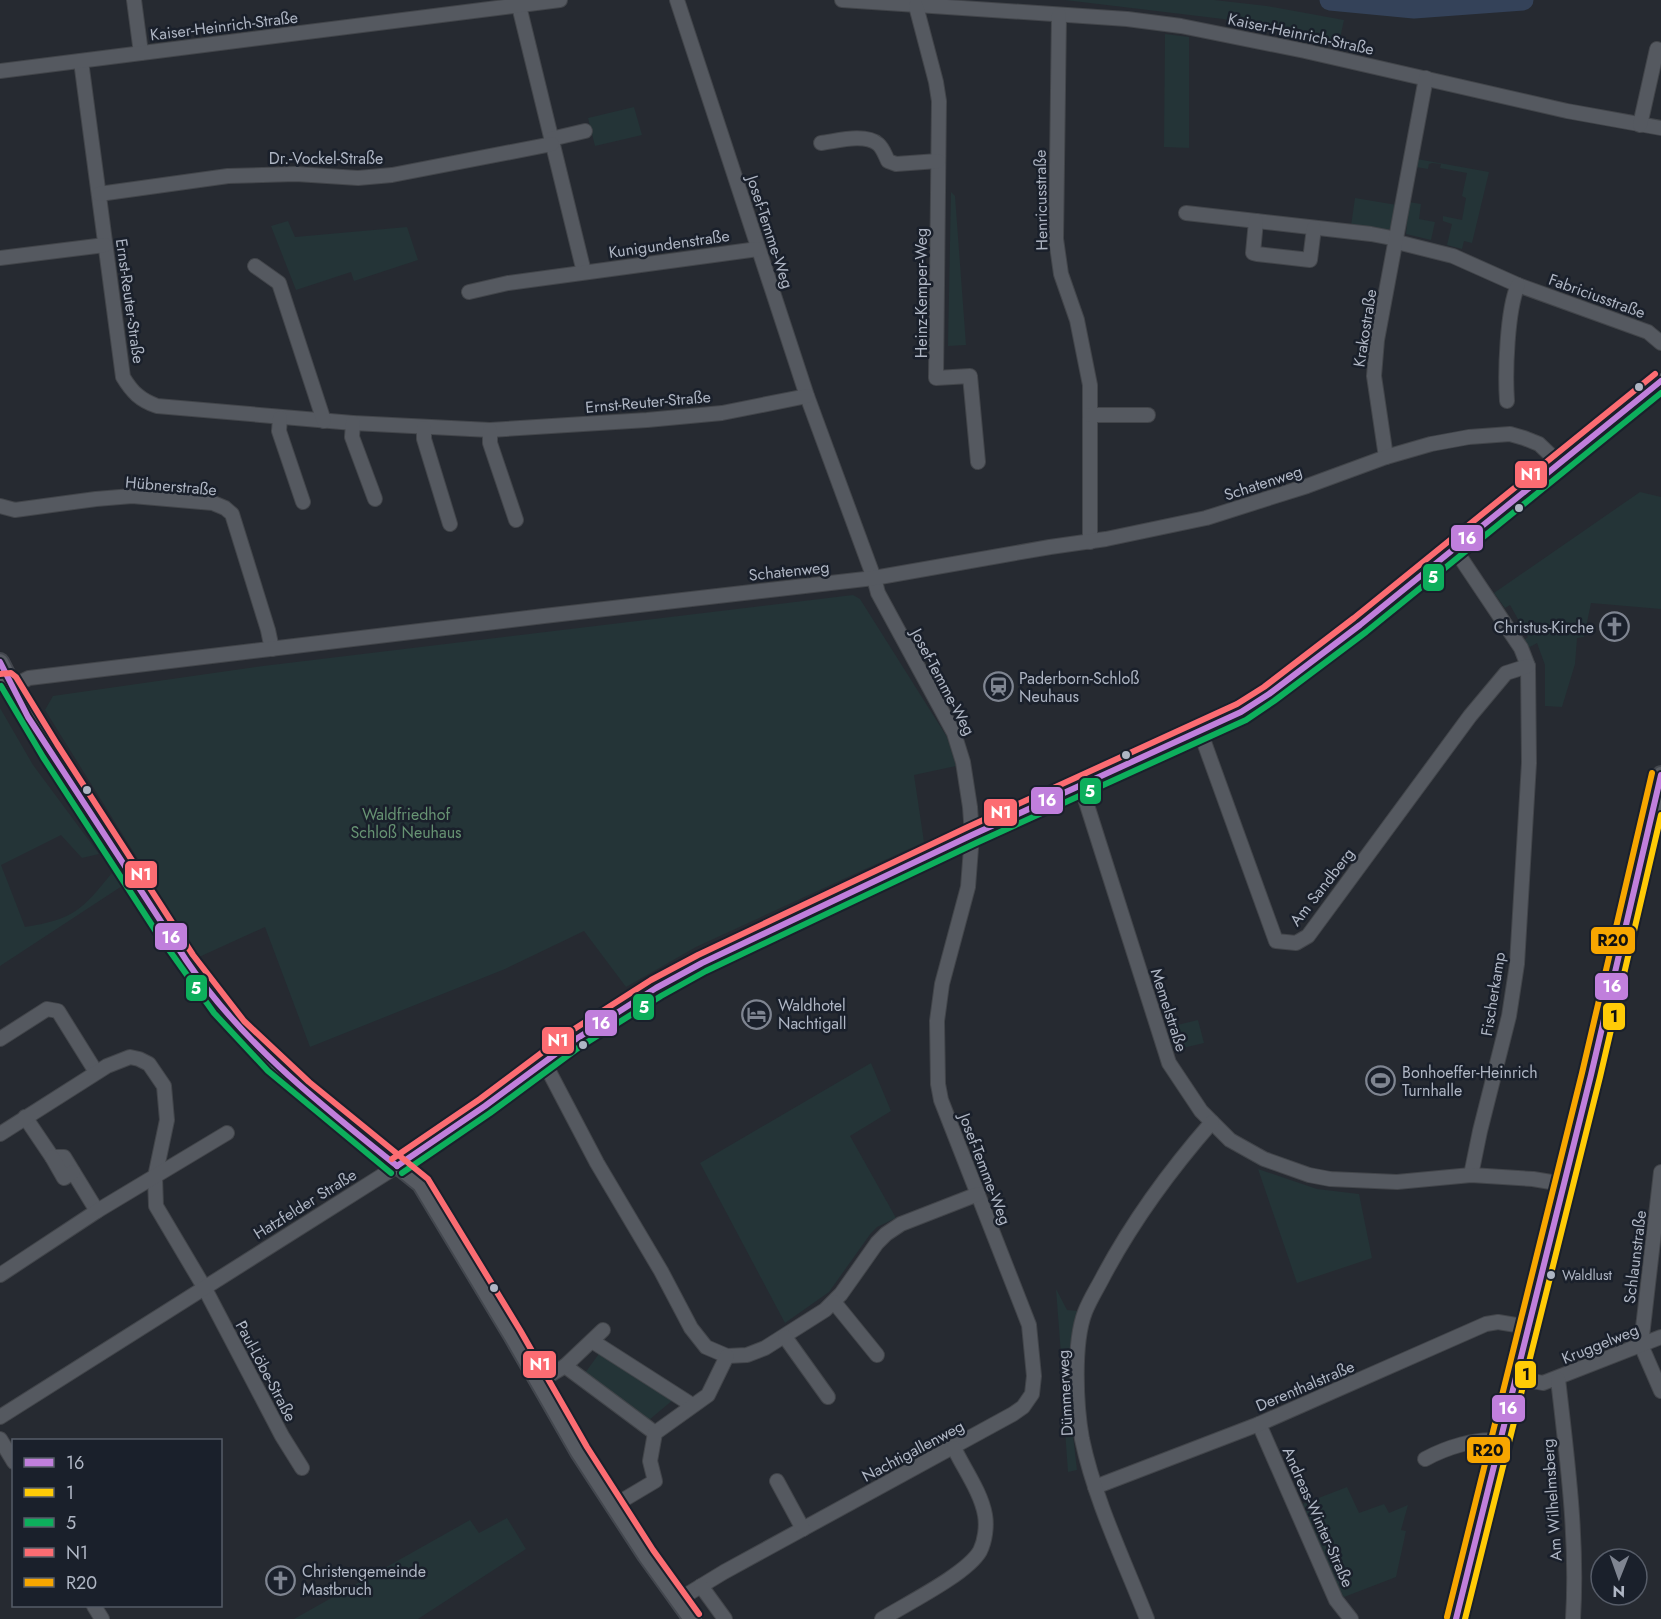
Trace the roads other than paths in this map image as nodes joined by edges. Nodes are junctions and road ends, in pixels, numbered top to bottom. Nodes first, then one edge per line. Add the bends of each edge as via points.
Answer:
1 (134, 0) edge
2 (560, 0) edge
3 (677, 0) edge
4 (842, 0) edge
5 (519, 6) junction
6 (916, 6) junction
7 (1059, 15) junction
8 (1657, 50) dead end
9 (141, 53) junction
10 (81, 61) junction
11 (0, 71) edge
12 (1426, 78) junction
13 (1640, 125) junction
14 (1661, 128) edge
15 (585, 131) dead end
16 (552, 141) junction
17 (821, 143) dead end
18 (938, 160) junction
19 (99, 194) junction
20 (1186, 213) dead end
21 (1256, 221) junction
22 (1314, 228) junction
23 (1397, 241) junction
24 (105, 245) junction
25 (758, 249) junction
26 (0, 258) edge
27 (255, 266) dead end
28 (584, 272) junction
29 (1518, 285) junction
30 (469, 292) dead end
31 (1661, 343) edge
32 (1661, 381) edge
33 (807, 396) junction
34 (1507, 401) dead end
35 (1148, 415) dead end
36 (1090, 416) junction
37 (280, 418) junction
38 (324, 421) junction
39 (353, 423) junction
40 (424, 428) junction
41 (490, 430) junction
42 (1386, 457) junction
43 (978, 462) dead end
44 (1560, 464) junction
45 (375, 499) dead end
46 (303, 502) dead end
47 (0, 506) edge
48 (516, 520) dead end
49 (450, 524) dead end
50 (1090, 542) junction
51 (1454, 548) junction
52 (874, 578) junction
53 (272, 650) junction
54 (0, 662) edge
55 (1528, 666) junction
56 (5, 682) edge
57 (1200, 730) junction
58 (1661, 775) edge
59 (1081, 786) junction
60 (972, 835) junction
61 (0, 1039) edge
62 (544, 1062) junction
63 (96, 1072) junction
64 (25, 1118) junction
65 (1212, 1122) junction
66 (227, 1133) dead end
67 (0, 1134) edge
68 (397, 1166) junction
69 (1661, 1172) edge
70 (1471, 1175) junction
71 (155, 1177) junction
72 (1563, 1184) junction
73 (978, 1194) junction
74 (97, 1211) junction
75 (0, 1275) edge
76 (204, 1287) junction
77 (834, 1302) junction
78 (1528, 1327) junction
79 (603, 1330) dead end
80 (1661, 1336) edge
81 (784, 1337) junction
82 (592, 1341) junction
83 (1641, 1345) junction
84 (877, 1355) dead end
85 (727, 1356) junction
86 (565, 1366) junction
87 (1516, 1378) junction
88 (1558, 1379) junction
89 (538, 1382) junction
90 (1661, 1391) edge
91 (1032, 1394) joint
92 (828, 1397) dead end
93 (692, 1405) junction
94 (0, 1418) edge
95 (1259, 1424) junction
96 (656, 1433) junction
97 (0, 1439) edge
98 (1499, 1441) junction
99 (954, 1448) junction
100 (12, 1459) edge
101 (1425, 1459) dead end
102 (302, 1468) dead end
103 (777, 1481) dead end
104 (1095, 1487) junction
105 (613, 1506) junction
106 (803, 1529) junction
107 (701, 1586) junction
108 (678, 1600) junction
109 (692, 1619) edge
110 (724, 1619) edge
111 (882, 1619) edge
112 (1147, 1619) edge
113 (1351, 1619) edge
114 (1456, 1619) edge
115 (1572, 1619) edge

1 - 9 street
2 - 5 street, Kaiser-Heinrich-Straße
3 - 25 street, Josef-Temme-Weg
4 - 6 street, Kaiser-Heinrich-Straße
5 - 9 street, Kaiser-Heinrich-Straße
5 - 16 street
6 - 7 street, Kaiser-Heinrich-Straße
6 - 18 street, Heinz-Kemper-Weg via 939,101
7 - 12 street, Kaiser-Heinrich-Straße via 1182,26
7 - 36 street, Henricusstraße via 1056,239 1061,274 1087,362
8 - 13 street
9 - 10 street, Kaiser-Heinrich-Straße
10 - 11 street, Kaiser-Heinrich-Straße
10 - 19 street, Ernst-Reuter-Straße
12 - 13 street, Kaiser-Heinrich-Straße
12 - 23 street, Krakostraße
13 - 14 street, Kaiser-Heinrich-Straße
15 - 16 street
16 - 19 street, Dr.-Vockel-Straße via 392,175 228,176
16 - 28 street
17 - 18 street via 863,138 881,146 888,161 897,164
18 - 43 street, Heinz-Kemper-Weg via 936,378 970,376
19 - 24 street, Ernst-Reuter-Straße
20 - 21 street
21 - 22 street
21 - 22 street via 1253,253 1257,254 1310,260
22 - 23 street
23 - 29 street, Fabriciusstraße via 1453,256
23 - 42 street, Krakostraße via 1377,339 1374,376
24 - 26 street
24 - 37 street, Ernst-Reuter-Straße via 123,377 131,392 157,406
25 - 28 street, Kunigundenstraße
25 - 33 street, Josef-Temme-Weg
27 - 38 street via 279,283
28 - 30 street, Kunigundenstraße
29 - 31 street, Fabriciusstraße via 1648,332
29 - 34 street via 1508,348
32 - 44 street, Hatzfelder Straße
33 - 41 street, Ernst-Reuter-Straße via 722,413
33 - 52 street, Josef-Temme-Weg
35 - 36 street
36 - 50 street, Henricusstraße
37 - 38 street, Ernst-Reuter-Straße
37 - 46 street via 279,431
38 - 39 street, Ernst-Reuter-Straße
39 - 40 street, Ernst-Reuter-Straße
39 - 45 street via 352,437
40 - 41 street, Ernst-Reuter-Straße
40 - 49 street
41 - 48 street via 490,443
42 - 44 street, Schatenweg via 1441,442 1510,434 1539,444
42 - 50 street, Schatenweg via 1206,518
44 - 51 street, Hatzfelder Straße
47 - 53 street, Hübnerstraße via 15,510 132,496 213,503 225,508 232,514
50 - 52 street, Schatenweg
51 - 55 street, Fischerkamp via 1521,648
51 - 57 street, Hatzfelder Straße via 1269,694 1241,712
52 - 53 street, Schatenweg
52 - 60 street, Josef-Temme-Weg via 882,602 954,733 963,762
53 - 56 street, Schatenweg
54 - 56 main road
55 - 57 street, Am Sandberg via 1506,674 1470,716 1308,936 1296,943 1276,941
55 - 70 street, Fischerkamp via 1529,763 1517,964 1509,1016
56 - 68 main road via 219,1005 288,1076
57 - 59 street, Hatzfelder Straße
58 - 72 main road
59 - 60 street, Hatzfelder Straße
59 - 65 street, Memelstraße via 1169,1063 1186,1092
60 - 62 street, Hatzfelder Straße via 702,963 604,1020
60 - 73 street, Josef-Temme-Weg via 968,887 942,984 937,1044 941,1100
61 - 63 street via 47,1009 58,1011
62 - 68 street, Hatzfelder Straße
62 - 85 street via 692,1329 706,1347
63 - 64 street, Paul-Löbe-Straße
63 - 71 street, Paul-Löbe-Straße via 129,1058 149,1064 159,1077 164,1086 167,1120
64 - 67 street, Paul-Löbe-Straße
64 - 74 street via 51,1157 64,1157
65 - 70 street, Memelstraße via 1230,1140 1264,1159 1309,1175 1356,1182 1397,1182
65 - 104 street, Dümmerweg via 1137,1217 1085,1312 1078,1348 1080,1421
66 - 71 street
68 - 76 street, Hatzfelder Straße
68 - 89 main road via 427,1193
69 - 83 street, Schlaunstraße
70 - 72 street, Memelstraße
71 - 74 street
71 - 76 street, Paul-Löbe-Straße via 156,1206
72 - 78 main road
73 - 77 street via 901,1224 886,1234
73 - 91 street, Josef-Temme-Weg via 1029,1325
74 - 75 street
76 - 94 street, Hatzfelder Straße
76 - 102 street, Paul-Löbe-Straße
77 - 81 street
77 - 84 street
78 - 87 main road
78 - 95 street, Derenthalstraße via 1486,1324
79 - 82 street
80 - 83 street, Kruggelweg
81 - 85 street via 747,1355
81 - 92 street
82 - 86 street
82 - 93 street
83 - 88 street, Kruggelweg
83 - 90 street
85 - 93 street via 708,1395
86 - 89 street
86 - 96 street
87 - 88 street, Kruggelweg via 1543,1383
87 - 98 main road
88 - 115 street, Am Wilhelmsberg via 1569,1478
89 - 105 main road
91 - 99 street, Nachtigallenweg via 1013,1414
93 - 96 street
95 - 104 street, Derenthalstraße
95 - 113 street, Andreas-Winter-Straße via 1336,1600
96 - 105 street via 650,1461 655,1481
97 - 100 street
98 - 101 street via 1476,1441
98 - 114 main road
99 - 106 street, Nachtigallenweg
99 - 111 street via 986,1516 979,1552 960,1571
103 - 106 street
104 - 112 street, Dümmerweg
105 - 108 main road
106 - 107 street, Nachtigallenweg
107 - 108 street, Nachtigallenweg
107 - 110 street
108 - 109 main road

